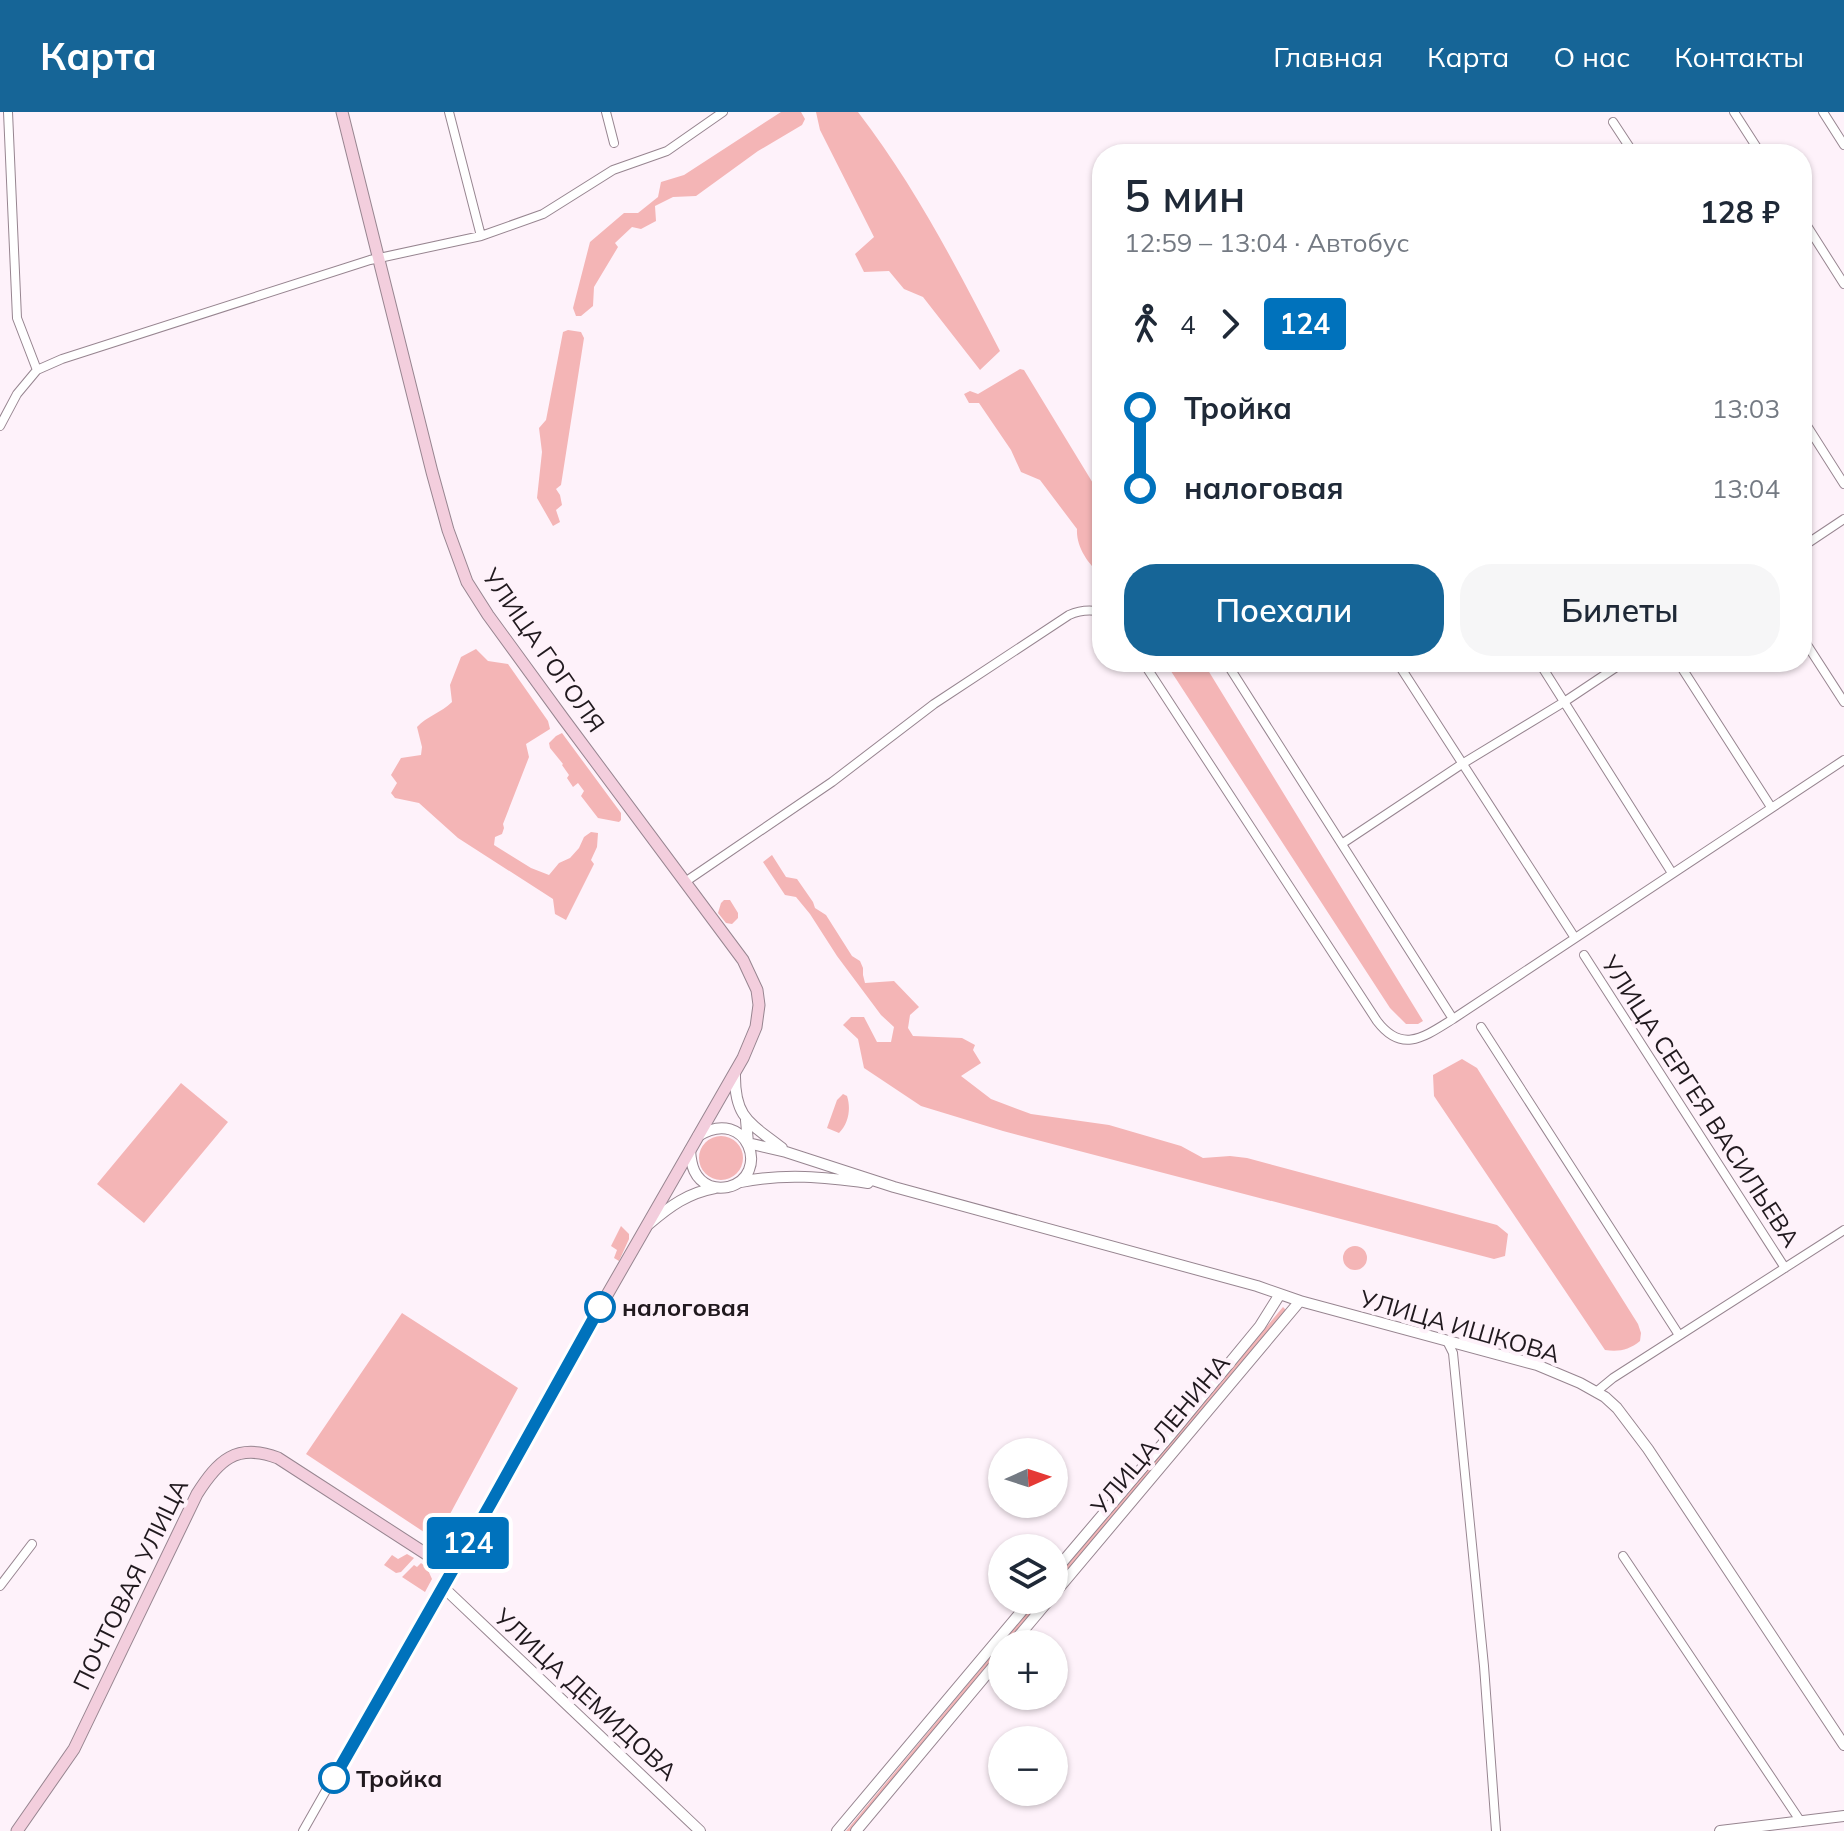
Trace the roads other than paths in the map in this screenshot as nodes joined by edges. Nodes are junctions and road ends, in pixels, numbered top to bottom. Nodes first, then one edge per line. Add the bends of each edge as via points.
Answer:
1 (8, 112) edge
2 (342, 112) edge
3 (449, 112) edge
4 (606, 112) edge
5 (723, 112) edge
6 (1734, 112) edge
7 (1823, 112) edge
8 (1613, 122) dead end
9 (614, 143) dead end
10 (1627, 144) edge
11 (1755, 144) edge
12 (1844, 145) edge
13 (1812, 234) edge
14 (481, 236) junction
15 (379, 258) junction
16 (1844, 284) edge
17 (37, 370) junction
18 (0, 426) edge
19 (1812, 434) edge
20 (1844, 484) edge
21 (1844, 519) edge
22 (1812, 540) edge
23 (1092, 609) edge
24 (1812, 652) edge
25 (1150, 672) edge
26 (1232, 672) edge
27 (1403, 672) edge
28 (1545, 672) edge
29 (1609, 672) edge
30 (1684, 672) edge
31 (1564, 702) junction
32 (1844, 702) edge
33 (1844, 760) edge
34 (1462, 764) junction
35 (1771, 807) junction
36 (1343, 843) junction
37 (1672, 873) junction
38 (685, 882) junction
39 (1575, 938) junction
40 (1584, 955) dead end
41 (1453, 1019) junction
42 (1481, 1027) dead end
43 (735, 1073) junction
44 (746, 1120) junction
45 (697, 1137) junction
46 (748, 1143) junction
47 (690, 1148) junction
48 (786, 1152) junction
49 (739, 1182) junction
50 (894, 1187) junction
51 (717, 1188) junction
52 (645, 1228) junction
53 (1844, 1230) edge
54 (1785, 1268) junction
55 (1280, 1294) junction
56 (1300, 1301) junction
57 (1679, 1335) junction
58 (1447, 1341) junction
59 (1596, 1392) junction
60 (32, 1544) dead end
61 (1068, 1556) edge
62 (1623, 1556) dead end
63 (451, 1570) junction
64 (1068, 1577) edge
65 (0, 1586) edge
66 (443, 1587) junction
67 (1019, 1614) edge
68 (1037, 1614) edge
69 (1024, 1630) edge
70 (988, 1673) edge
71 (1844, 1745) edge
72 (1844, 1816) edge
73 (1801, 1822) junction
74 (17, 1831) edge
75 (303, 1831) edge
76 (700, 1831) edge
77 (837, 1831) edge
78 (856, 1831) edge
79 (1496, 1831) edge
80 (1720, 1831) edge

1 - 17 street via 17,318
2 - 15 main road, УЛИЦА ГОГОЛЯ
3 - 14 street
4 - 9 street
5 - 14 street via 667,151 613,170 543,214
6 - 11 street
7 - 12 street
8 - 10 street
13 - 16 street
14 - 15 street
15 - 17 street
15 - 38 main road, УЛИЦА ГОГОЛЯ via 432,472 467,582
17 - 18 street
19 - 20 street
21 - 22 street
23 - 38 street via 1069,615 934,704 832,782
24 - 32 street
25 - 41 street via 1387,1034 1418,1039
26 - 36 street
27 - 34 street, УЛИЦА СЕРГЕЯ ВАСИЛЬЕВА
28 - 31 street
29 - 31 street
30 - 35 street
31 - 34 street
31 - 37 street
33 - 35 street
34 - 36 street
34 - 39 street, УЛИЦА СЕРГЕЯ ВАСИЛЬЕВА
35 - 37 street
36 - 41 street
37 - 39 street
38 - 43 main road, УЛИЦА ГОГОЛЯ via 743,960 757,990 756,1027
39 - 41 street
40 - 54 street, УЛИЦА СЕРГЕЯ ВАСИЛЬЕВА
42 - 57 street
43 - 44 street via 737,1100
43 - 45 main road, УЛИЦА ГОГОЛЯ
44 - 46 street
44 - 48 street
45 - 46 street via 724,1127
45 - 47 main road
46 - 48 street, УЛИЦА ИШКОВА
46 - 49 street via 750,1168
47 - 51 street via 696,1175
47 - 52 main road
48 - 50 street, УЛИЦА ИШКОВА
49 - 50 street, УЛИЦА ИШКОВА via 824,1177
49 - 51 street
50 - 55 street, УЛИЦА ИШКОВА
51 - 52 street via 682,1199
52 - 63 main road
53 - 54 street
54 - 57 street
55 - 56 street, УЛИЦА ИШКОВА
55 - 61 street, УЛИЦА ЛЕНИНА via 1260,1326
56 - 58 street, УЛИЦА ИШКОВА
56 - 64 street, УЛИЦА ЛЕНИНА
57 - 59 street
58 - 59 street, УЛИЦА ИШКОВА via 1537,1365
58 - 79 street via 1453,1353
59 - 71 street, УЛИЦА ИШКОВА via 1617,1408 1648,1449
60 - 65 street
62 - 73 street
63 - 66 street
63 - 74 main road, ПОЧТОВАЯ УЛИЦА via 278,1458 246,1452 227,1458 197,1494 74,1749
66 - 75 street
66 - 76 street, УЛИЦА ДЕМИДОВА
67 - 77 street
68 - 69 street
70 - 78 street
72 - 73 street
73 - 80 street

